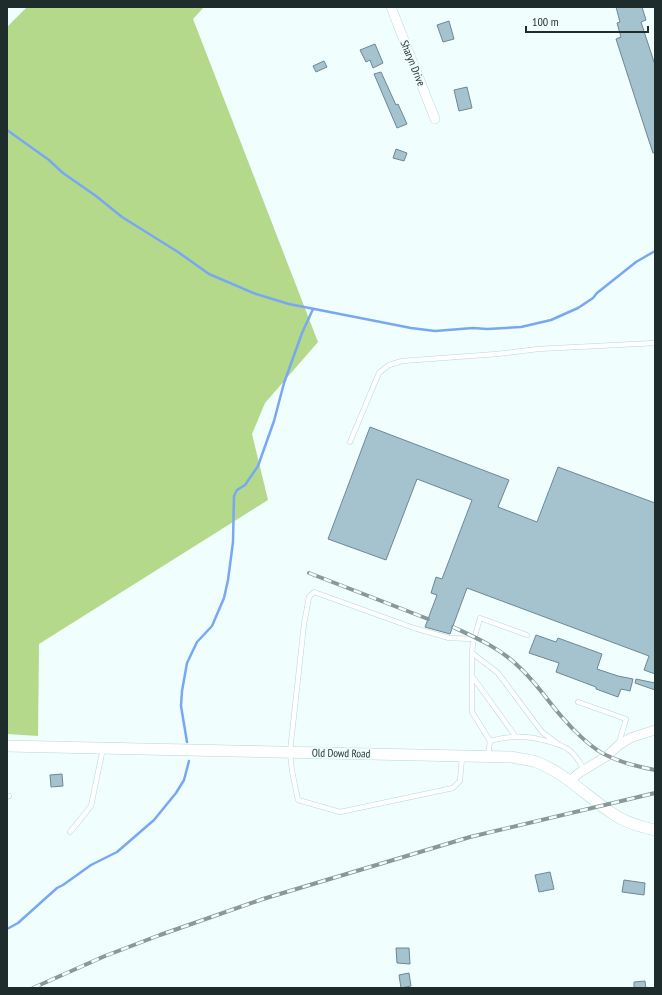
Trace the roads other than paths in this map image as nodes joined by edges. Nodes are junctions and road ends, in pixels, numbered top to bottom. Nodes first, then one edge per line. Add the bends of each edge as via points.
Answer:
1 (391, 7) edge
2 (435, 119) dead end
3 (655, 343) edge
4 (350, 442) dead end
5 (527, 635) dead end
6 (474, 639) junction
7 (472, 653) junction
8 (472, 676) junction
9 (578, 702) dead end
10 (655, 730) edge
11 (516, 736) junction
12 (490, 741) junction
13 (558, 744) junction
14 (619, 745) junction
15 (7, 746) edge
16 (103, 748) junction
17 (290, 752) junction
18 (462, 755) junction
19 (488, 756) junction
20 (584, 770) junction
21 (570, 781) junction
22 (655, 830) edge
23 (70, 832) dead end

1 - 2 street, Sharyn Drive
3 - 4 lane via 538,348 402,361 389,365 379,373
5 - 6 lane via 480,618
6 - 7 lane
6 - 17 lane via 450,638 421,630 314,592 309,596 304,624
7 - 8 lane
7 - 13 lane via 498,673 542,732
8 - 11 lane
8 - 12 lane via 472,712
9 - 14 lane via 626,719
10 - 14 street via 630,738
11 - 12 lane
11 - 13 lane
12 - 19 lane
13 - 20 lane via 570,750
14 - 20 street
15 - 16 street, Old Dowd Road
16 - 17 street, Old Dowd Road
16 - 23 lane via 91,806
17 - 18 street, Old Dowd Road
17 - 18 lane via 298,800 340,812 453,788 460,781
18 - 19 street, Old Dowd Road
19 - 21 street, Old Dowd Road via 512,757 534,762
20 - 21 street
21 - 22 street, Old Dowd Road via 615,816

